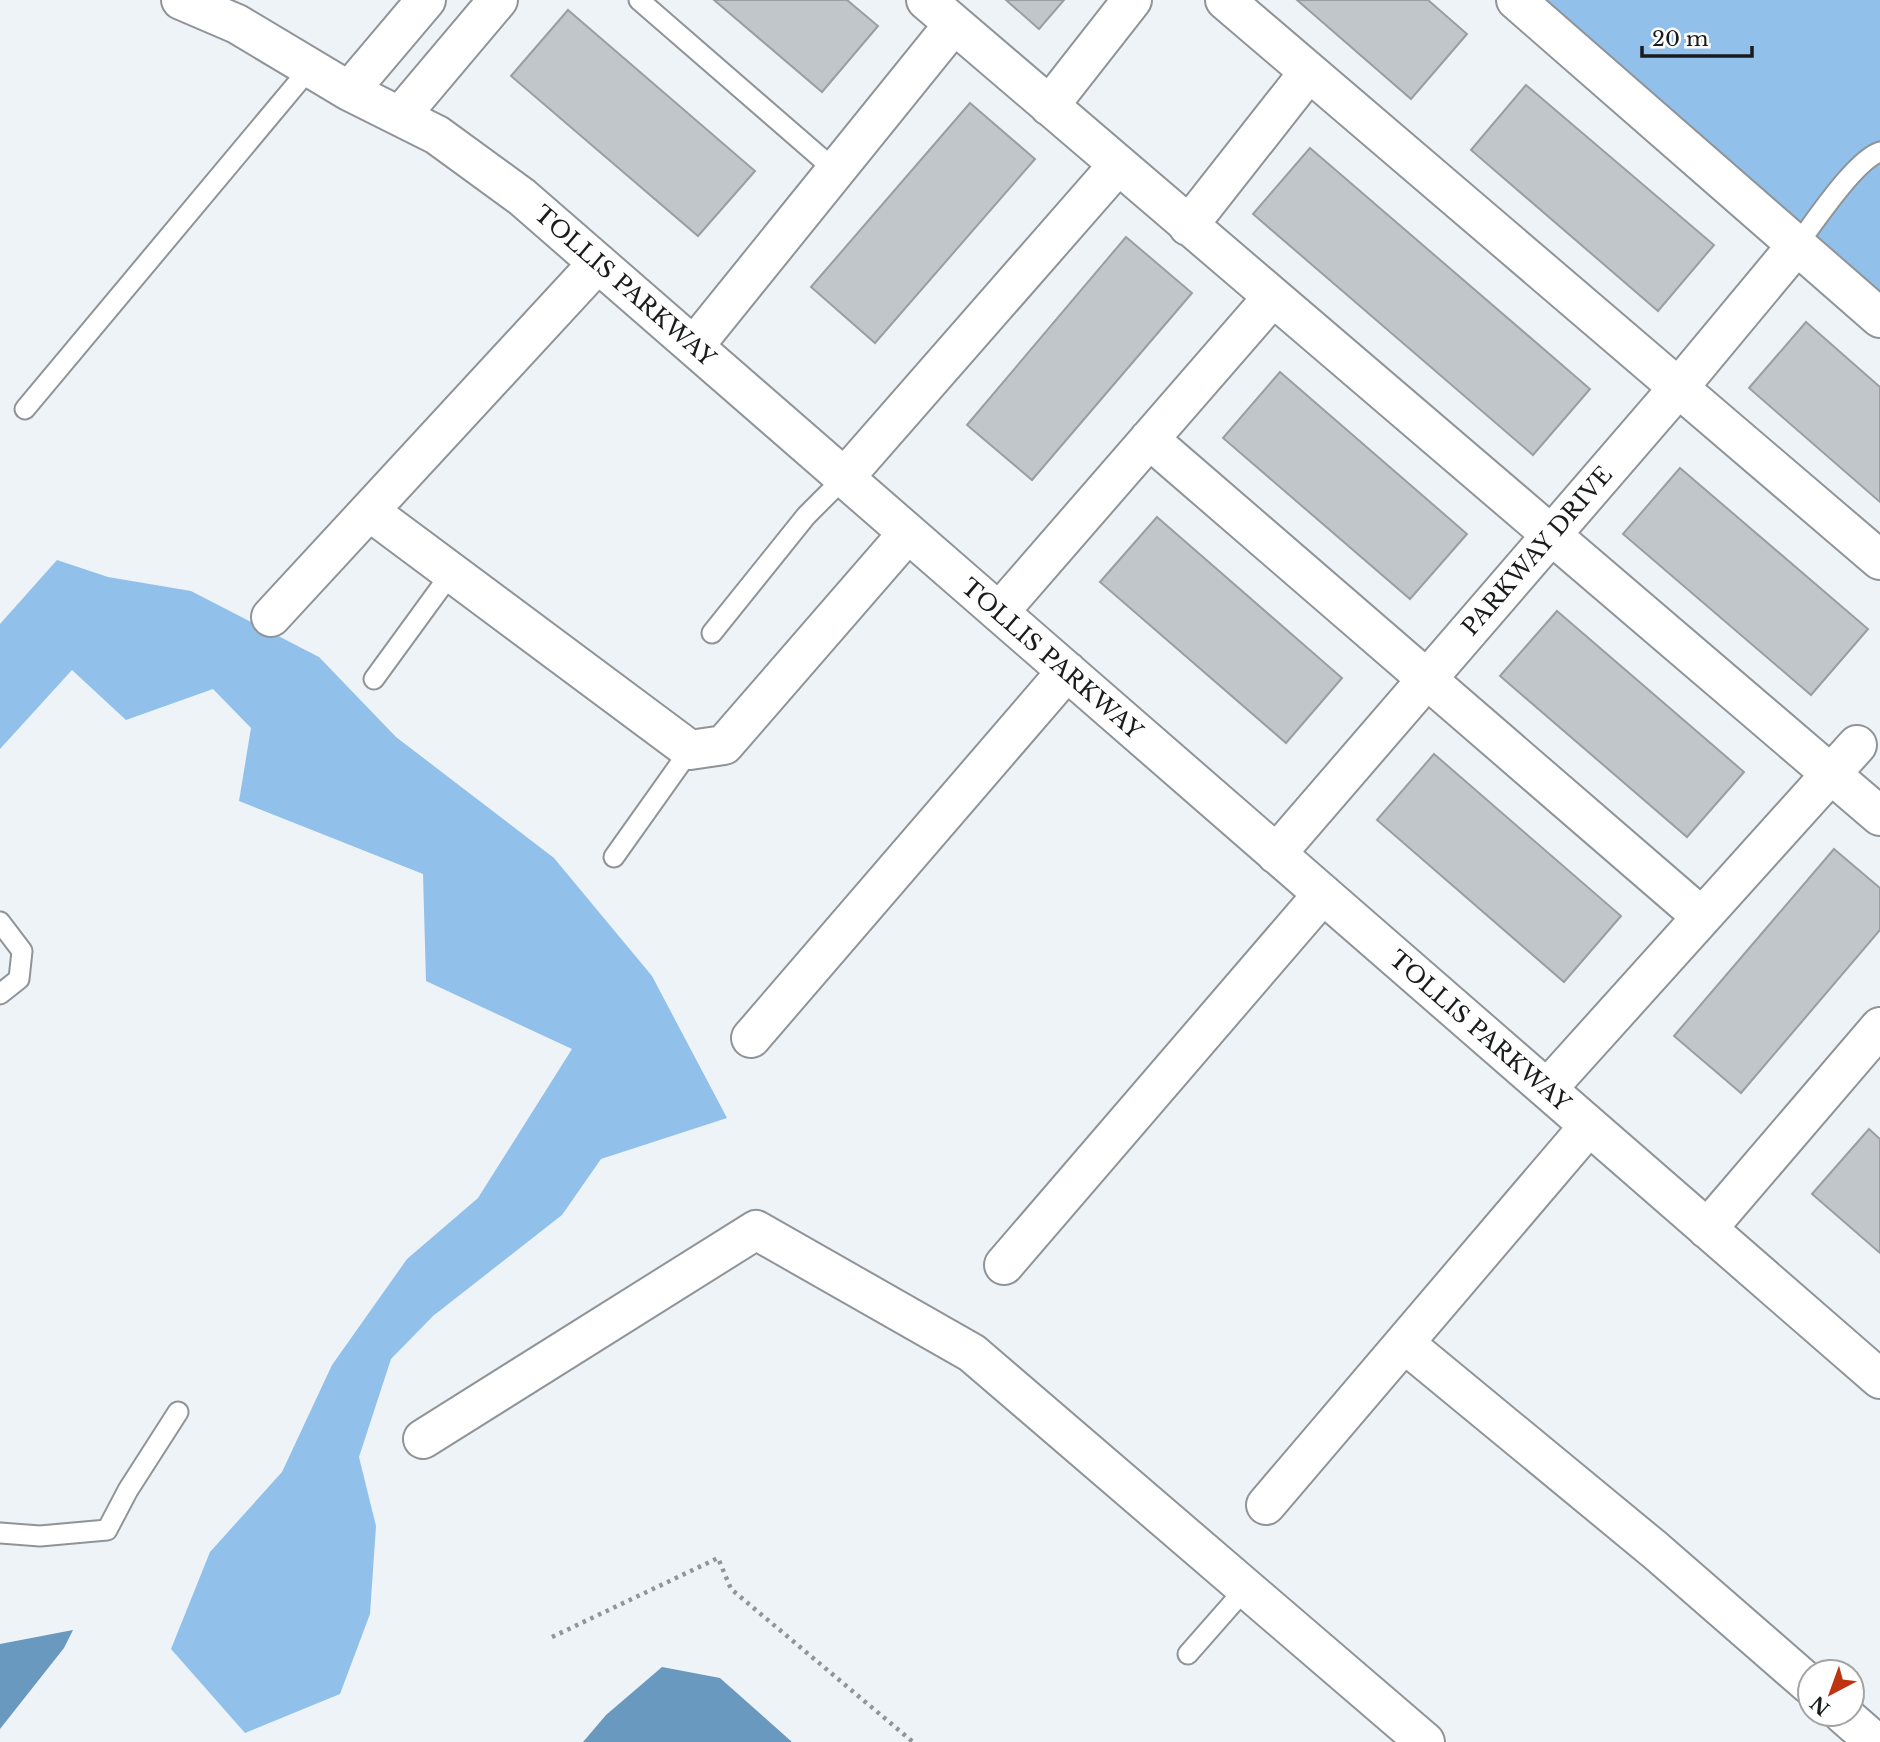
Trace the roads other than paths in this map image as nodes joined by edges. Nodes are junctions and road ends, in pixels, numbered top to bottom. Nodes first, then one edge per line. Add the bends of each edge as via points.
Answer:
1 (181, 0) edge
2 (426, 0) edge
3 (498, 0) edge
4 (639, 0) edge
5 (1132, 0) edge
6 (1225, 0) edge
7 (1516, 0) edge
8 (940, 12) edge
9 (310, 68) junction
10 (1309, 72) junction
11 (349, 91) junction
12 (1049, 106) junction
13 (401, 115) junction
14 (1880, 152) edge
15 (1118, 165) junction
16 (836, 171) junction
17 (1188, 226) junction
18 (1797, 245) junction
19 (598, 263) junction
20 (1272, 298) junction
21 (1880, 318) edge
22 (694, 346) junction
23 (1679, 387) junction
24 (25, 410) dead end
25 (1149, 439) junction
26 (844, 478) junction
27 (369, 511) junction
28 (908, 533) junction
29 (1550, 537) junction
30 (1880, 560) edge
31 (452, 572) junction
32 (999, 612) junction
33 (271, 617) dead end
34 (712, 633) dead end
35 (1066, 671) junction
36 (374, 678) dead end
37 (1427, 678) junction
38 (1857, 745) dead end
39 (690, 750) junction
40 (1831, 774) junction
41 (1880, 816) edge
42 (1276, 854) junction
43 (614, 857) dead end
44 (1322, 894) junction
45 (1702, 917) junction
46 (0, 922) edge
47 (0, 993) edge
48 (751, 1038) dead end
49 (1874, 1048) edge
50 (1547, 1089) junction
51 (1589, 1126) junction
52 (1707, 1229) junction
53 (1004, 1265) dead end
54 (1404, 1343) junction
55 (1880, 1379) edge
56 (178, 1412) dead end
57 (424, 1439) dead end
58 (1266, 1505) dead end
59 (0, 1533) edge
60 (1246, 1588) junction
61 (1188, 1654) dead end
62 (1796, 1673) edge
63 (1859, 1728) edge
64 (1426, 1742) edge
65 (1875, 1742) edge

1 - 9 street, TOLLIS PARKWAY via 237,24
2 - 11 street
3 - 13 street
4 - 16 lane
5 - 12 street
6 - 10 street
7 - 18 street
8 - 12 street
8 - 16 street
9 - 11 street, TOLLIS PARKWAY
9 - 24 lane
10 - 17 street
10 - 23 street
11 - 13 street, TOLLIS PARKWAY
12 - 15 street
13 - 19 street, TOLLIS PARKWAY via 522,197
14 - 18 lane via 1843,184
15 - 17 street
15 - 26 street
16 - 22 street
17 - 20 street
18 - 21 street
18 - 23 street, PARKWAY DRIVE
19 - 22 street, TOLLIS PARKWAY
19 - 27 street
20 - 25 street
20 - 29 street
22 - 26 street, TOLLIS PARKWAY
23 - 29 street, PARKWAY DRIVE
23 - 30 street
25 - 32 street
25 - 37 street
26 - 28 street, TOLLIS PARKWAY
26 - 34 lane via 806,516
27 - 31 street
27 - 33 street
28 - 32 street, TOLLIS PARKWAY
28 - 39 street via 724,745
29 - 37 street, PARKWAY DRIVE
29 - 40 street
31 - 36 lane
31 - 39 street
32 - 35 street, TOLLIS PARKWAY
35 - 42 street, TOLLIS PARKWAY
35 - 48 street
37 - 42 street, PARKWAY DRIVE
37 - 45 street
38 - 40 street
39 - 43 lane
40 - 41 street
40 - 45 street
42 - 44 street, TOLLIS PARKWAY
44 - 50 street, TOLLIS PARKWAY
44 - 53 street
45 - 50 street
46 - 47 lane via 22,951 19,979
49 - 52 street
50 - 51 street, TOLLIS PARKWAY
51 - 52 street, TOLLIS PARKWAY
51 - 54 street
52 - 55 street, TOLLIS PARKWAY
54 - 58 street
54 - 62 street
56 - 59 lane via 107,1530 40,1536
57 - 60 street via 756,1230 972,1353
60 - 61 lane
60 - 64 street
63 - 65 street

